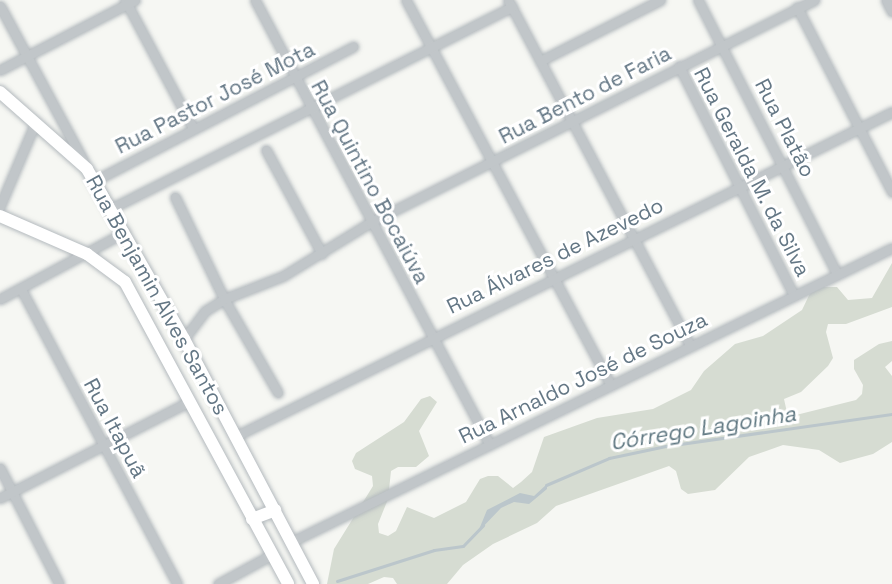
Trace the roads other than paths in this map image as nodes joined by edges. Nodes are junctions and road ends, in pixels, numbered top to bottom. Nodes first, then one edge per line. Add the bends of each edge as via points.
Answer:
1 (255, 0) edge
2 (406, 0) edge
3 (660, 0) edge
4 (698, 0) edge
5 (815, 0) edge
6 (886, 0) edge
7 (129, 1) edge
8 (510, 4) edge
9 (0, 6) edge
10 (797, 7) junction
11 (892, 12) edge
12 (723, 45) junction
13 (353, 47) dead end
14 (433, 49) junction
15 (28, 56) junction
16 (540, 61) junction
17 (679, 66) junction
18 (0, 70) edge
19 (295, 78) junction
20 (0, 92) edge
21 (312, 110) junction
22 (892, 112) edge
23 (36, 121) junction
24 (573, 121) junction
25 (194, 128) junction
26 (859, 129) junction
27 (266, 150) dead end
28 (493, 162) junction
29 (784, 165) junction
30 (87, 169) junction
31 (94, 181) junction
32 (741, 184) junction
33 (892, 192) edge
34 (175, 197) dead end
35 (0, 206) edge
36 (110, 209) junction
37 (0, 216) edge
38 (371, 222) junction
39 (125, 232) junction
40 (635, 237) junction
41 (892, 248) edge
42 (87, 254) junction
43 (322, 254) junction
44 (837, 274) junction
45 (556, 279) junction
46 (21, 289) junction
47 (793, 294) junction
48 (0, 299) edge
49 (224, 299) junction
50 (432, 336) junction
51 (184, 339) junction
52 (690, 345) junction
53 (611, 385) junction
54 (278, 393) dead end
55 (190, 400) junction
56 (236, 436) junction
57 (104, 444) junction
58 (490, 444) junction
59 (0, 468) edge
60 (13, 491) junction
61 (0, 498) edge
62 (275, 510) junction
63 (252, 519) junction
64 (291, 542) junction
65 (271, 555) junction
66 (313, 583) edge
67 (59, 584) edge
68 (177, 584) edge
69 (218, 584) edge
70 (288, 584) edge

1 - 19 street, Rua Quintino Bocaiúva
2 - 14 street
3 - 16 street
4 - 12 street, Rua Platão
5 - 10 street, Rua Bento de Faria
6 - 11 street
7 - 15 street
7 - 25 street
8 - 14 street
8 - 16 street
9 - 15 street, Rua Benjamin Alves Santos
10 - 12 street, Rua Bento de Faria
10 - 26 street
12 - 17 street, Rua Bento de Faria
12 - 29 street, Rua Platão
13 - 19 street, Rua Pastor José Mota
14 - 21 street
14 - 28 street
15 - 18 street
15 - 30 street, Rua Benjamin Alves Santos
16 - 24 street
17 - 24 street, Rua Bento de Faria
17 - 32 street, Rua Geralda M. da Silva
19 - 21 street, Rua Quintino Bocaiúva
19 - 25 street, Rua Pastor José Mota
20 - 23 main road
21 - 36 street
21 - 38 street, Rua Quintino Bocaiúva
22 - 26 street, Rua Álvares de Azevedo
23 - 30 main road
23 - 35 street
24 - 28 street, Rua Bento de Faria
24 - 40 street
25 - 31 street, Rua Pastor José Mota
26 - 29 street, Rua Álvares de Azevedo
26 - 33 street
27 - 43 street
28 - 38 street, Rua Bento de Faria
28 - 45 street
29 - 32 street, Rua Álvares de Azevedo
29 - 44 street, Rua Platão
30 - 31 main road, Rua Benjamin Alves Santos
31 - 36 main road, Rua Benjamin Alves Santos
32 - 40 street, Rua Álvares de Azevedo
32 - 47 street, Rua Geralda M. da Silva
34 - 49 street
36 - 39 main road, Rua Benjamin Alves Santos
37 - 42 main road
38 - 43 street, Rua Bento de Faria
38 - 50 street, Rua Quintino Bocaiúva
39 - 42 street
39 - 51 main road, Rua Benjamin Alves Santos
40 - 45 street, Rua Álvares de Azevedo
40 - 52 street
41 - 44 street, Rua Arnaldo José de Souza
42 - 46 street
42 - 55 main road, Rua Benjamin Alves Santos via 125,282
43 - 49 street, Rua Bento de Faria via 283,276
44 - 47 street, Rua Arnaldo José de Souza
45 - 50 street, Rua Álvares de Azevedo
45 - 53 street
46 - 48 street
46 - 57 street, Rua Itapuã
47 - 52 street, Rua Arnaldo José de Souza
49 - 51 street, Rua Bento de Faria via 205,311
49 - 54 street
50 - 56 street, Rua Álvares de Azevedo
50 - 58 street, Rua Quintino Bocaiúva
51 - 56 main road, Rua Benjamin Alves Santos
52 - 53 street, Rua Arnaldo José de Souza
53 - 58 street, Rua Arnaldo José de Souza
55 - 57 street
55 - 63 main road, Rua Benjamin Alves Santos
56 - 62 main road, Rua Benjamin Alves Santos
57 - 60 street
57 - 68 street, Rua Itapuã
58 - 64 street, Rua Arnaldo José de Souza
59 - 60 street
60 - 61 street
60 - 67 street
62 - 63 main road
62 - 64 main road, Rua Benjamin Alves Santos
63 - 65 main road, Rua Benjamin Alves Santos
64 - 66 main road, Rua Benjamin Alves Santos
65 - 69 street
65 - 70 main road, Rua Benjamin Alves Santos

